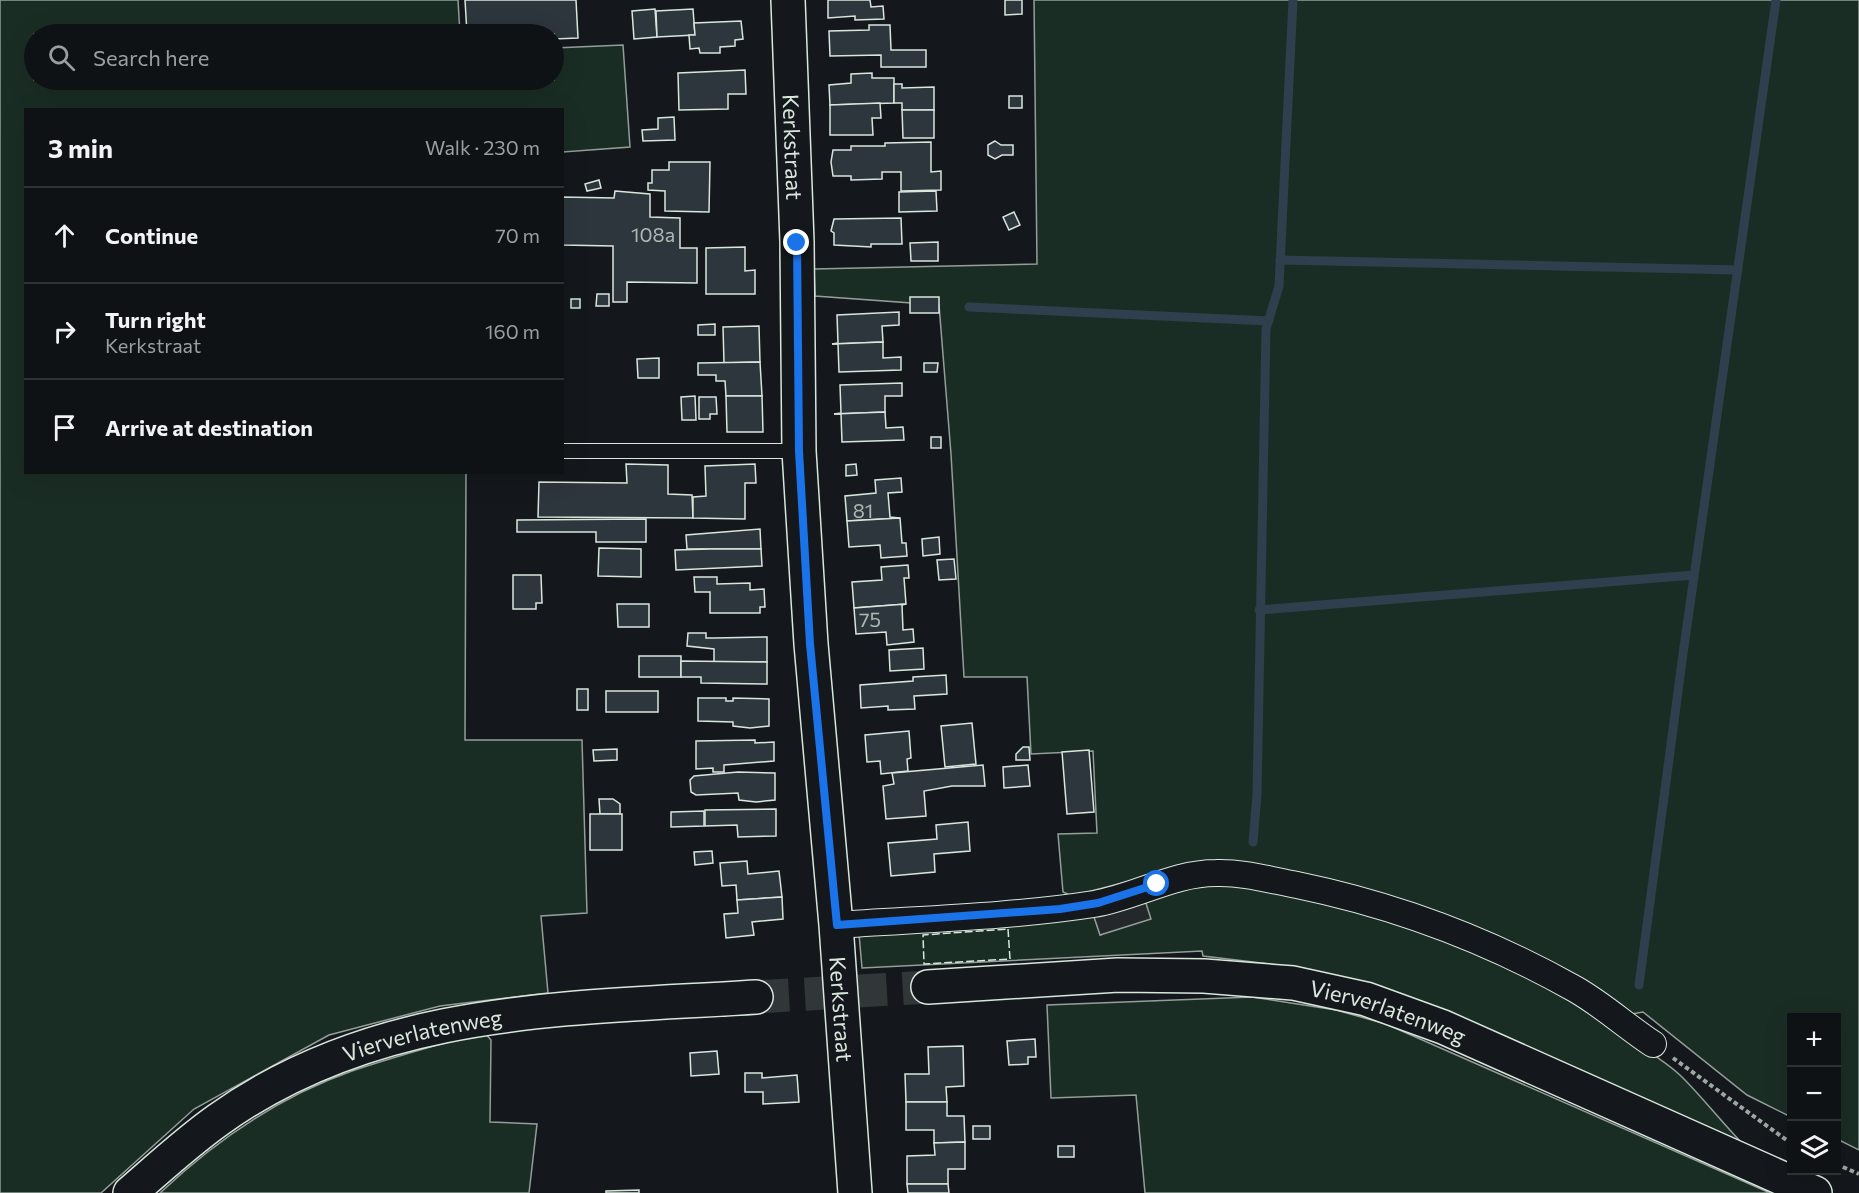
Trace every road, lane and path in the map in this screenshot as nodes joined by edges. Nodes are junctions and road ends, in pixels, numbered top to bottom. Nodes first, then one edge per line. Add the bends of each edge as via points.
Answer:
1 (788, 0) edge
2 (564, 451) edge
3 (799, 451) junction
4 (837, 925) junction
5 (928, 987) tunnel mouth
6 (756, 997) tunnel mouth
7 (1653, 1044) joint
8 (1787, 1141) edge
9 (1841, 1166) edge
10 (1859, 1174) edge
11 (130, 1193) edge
12 (855, 1193) edge
13 (1815, 1193) edge

1 - 3 main road, Kerkstraat via 797,243
2 - 3 lane
3 - 4 main road, Kerkstraat via 810,644
4 - 7 street via 1060,909 1098,903 1195,874 1250,876 1375,904 1482,943 1576,990
4 - 12 main road, Kerkstraat
5 - 13 main road, Vierverlatenweg via 1118,975 1204,976 1293,983 1366,999 1443,1027
6 - 11 main road, Vierverlatenweg via 525,1011 453,1022 394,1038 336,1057 219,1119
7 - 8 path
9 - 10 path

